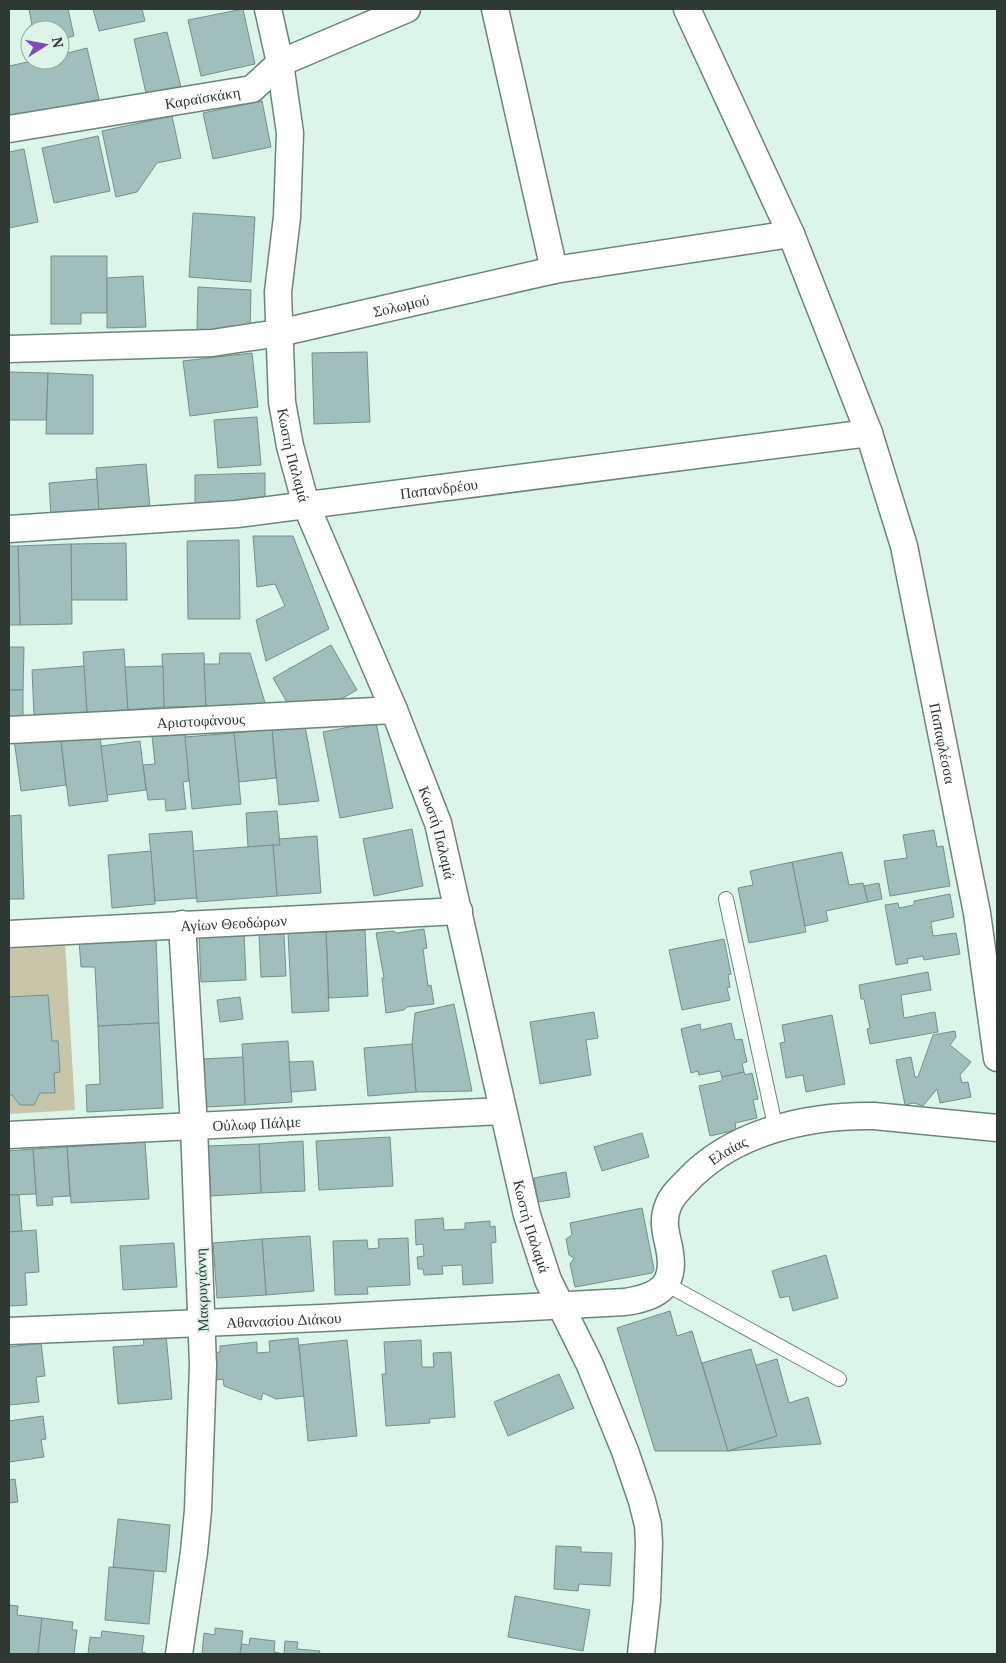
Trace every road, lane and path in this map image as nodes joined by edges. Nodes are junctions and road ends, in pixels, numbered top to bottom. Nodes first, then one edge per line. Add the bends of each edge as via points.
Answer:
1 (268, 9) edge
2 (407, 9) edge
3 (495, 9) edge
4 (687, 9) edge
5 (280, 63) junction
6 (9, 128) edge
7 (791, 234) junction
8 (554, 270) junction
9 (278, 333) junction
10 (9, 349) edge
11 (869, 433) junction
12 (306, 505) junction
13 (9, 529) edge
14 (394, 710) junction
15 (9, 730) edge
16 (726, 899) dead end
17 (459, 911) junction
18 (182, 924) junction
19 (9, 934) edge
20 (997, 1058) edge
21 (502, 1111) junction
22 (194, 1126) junction
23 (997, 1128) edge
24 (776, 1130) junction
25 (9, 1135) edge
26 (666, 1284) junction
27 (559, 1305) junction
28 (202, 1323) junction
29 (9, 1331) edge
30 (839, 1379) dead end
31 (179, 1654) edge
32 (641, 1654) edge

1 - 5 street, Κωστή Παλαμά
2 - 5 street, Καραϊσκάκη
3 - 8 street
4 - 7 street, Παπαφλέσσα
5 - 6 street, Καραϊσκάκη via 252,89
5 - 9 street, Κωστή Παλαμά via 290,133
7 - 8 street, Σολωμού
7 - 11 street, Παπαφλέσσα
8 - 9 street, Σολωμού
9 - 10 street, Σολωμού via 212,343
9 - 12 street, Κωστή Παλαμά via 285,421
11 - 12 street, Παπανδρέου
11 - 20 street, Παπαφλέσσα via 906,554 977,913
12 - 13 street, Παπανδρέου via 194,517
12 - 14 street, Κωστή Παλαμά
14 - 15 street, Αριστοφάνους
14 - 17 street, Κωστή Παλαμά via 438,823
16 - 24 lane
17 - 18 street, Αγίων Θεοδώρων
17 - 21 street, Κωστή Παλαμά
18 - 19 street, Αγίων Θεοδώρων
18 - 22 street, Μακρυγιάννη
21 - 22 street, Ούλωφ Πάλμε
21 - 27 street, Κωστή Παλαμά via 527,1216
22 - 25 street, Ούλωφ Πάλμε
22 - 28 street, Μακρυγιάννη
23 - 24 street, Ελαίας via 854,1116
24 - 26 street, Ελαίας via 722,1151 692,1175 675,1195 665,1218 671,1261
26 - 27 street via 645,1298 626,1302
26 - 30 lane
27 - 28 street, Αθανασίου Διάκου
27 - 32 street, Κωστή Παλαμά via 590,1365 644,1510 649,1572
28 - 29 street, Αθανασίου Διάκου
28 - 31 street, Μακρυγιάννη via 198,1510

